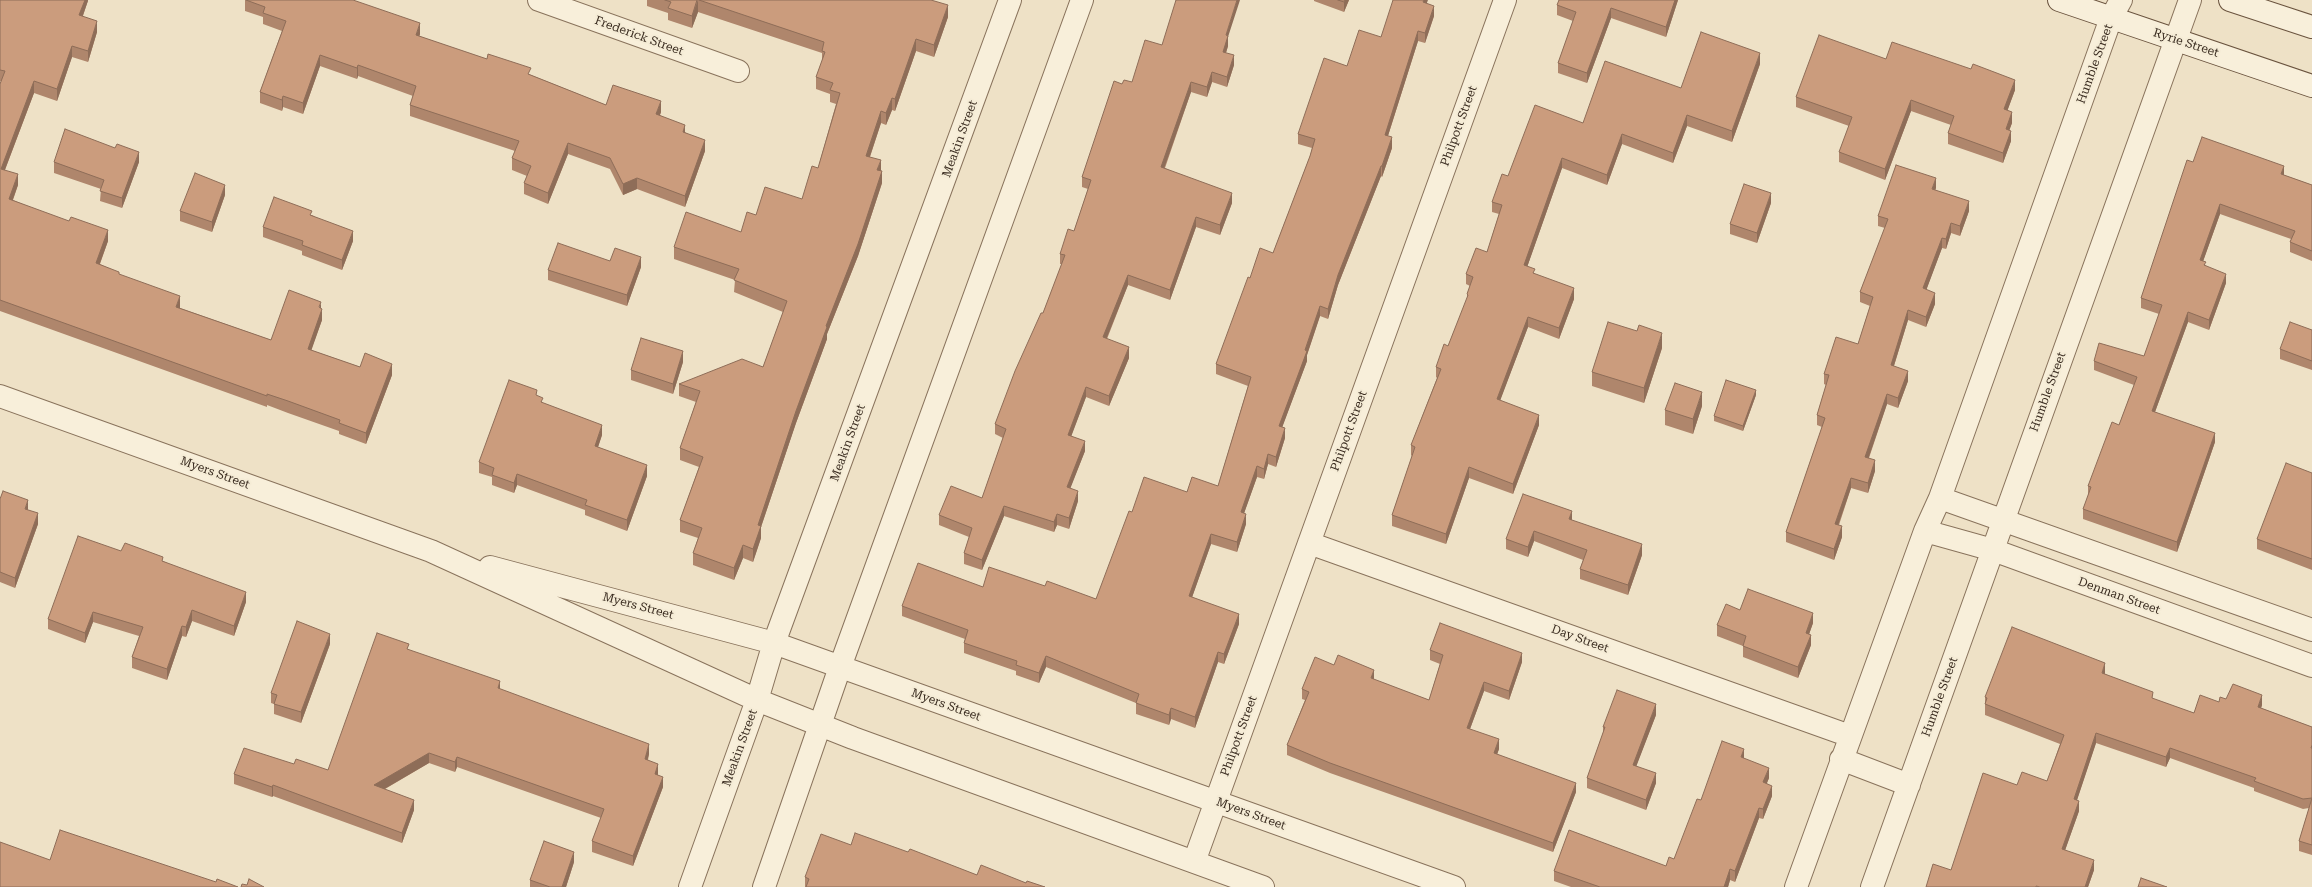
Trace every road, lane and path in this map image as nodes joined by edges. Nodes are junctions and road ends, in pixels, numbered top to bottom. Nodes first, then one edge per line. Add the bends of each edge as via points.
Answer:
1 (539, 0) edge
2 (1010, 0) edge
3 (1082, 0) edge
4 (1505, 0) edge
5 (2059, 0) edge
6 (2190, 0) edge
7 (2230, 0) edge
8 (2116, 9) edge
9 (2312, 27) edge
10 (2176, 39) junction
11 (738, 71) dead end
12 (2312, 86) edge
13 (0, 396) edge
14 (1940, 498) junction
15 (2002, 520) junction
16 (1925, 531) junction
17 (1309, 543) junction
18 (1993, 550) junction
19 (430, 551) junction
20 (2312, 630) edge
21 (774, 643) junction
22 (2312, 666) edge
23 (840, 667) junction
24 (757, 700) junction
25 (820, 725) junction
26 (1850, 736) junction
27 (1841, 760) junction
28 (1909, 785) junction
29 (1215, 801) junction
30 (1194, 862) junction
31 (690, 887) edge
32 (764, 887) edge
33 (1263, 887) edge
34 (1454, 887) edge
35 (1796, 887) edge
36 (1872, 887) edge

1 - 11 street, Frederick Street
2 - 21 street, Meakin Street
3 - 23 street
4 - 17 street, Philpott Street
5 - 8 street, Ryrie Street
6 - 10 street, Humble Street
7 - 9 street
8 - 10 street, Ryrie Street
8 - 14 street, Humble Street
10 - 12 street, Ryrie Street
10 - 15 street, Humble Street
13 - 19 street, Myers Street
14 - 15 street
14 - 16 street, Humble Street
15 - 18 street, Humble Street
15 - 20 street
16 - 18 street, Denman Street
16 - 26 street, Humble Street
17 - 26 street, Day Street
17 - 29 street, Philpott Street
18 - 22 street, Denman Street
18 - 28 street, Humble Street
19 - 21 street, Myers Street
19 - 24 street, Myers Street
21 - 23 street, Myers Street
21 - 24 street, Meakin Street
23 - 25 street
23 - 29 street, Myers Street
24 - 25 street, Myers Street
24 - 31 street, Meakin Street
25 - 30 street, Myers Street
25 - 32 street
26 - 27 street, Humble Street
27 - 28 street
27 - 35 street, Humble Street
28 - 36 street, Humble Street
29 - 30 street, Philpott Street
29 - 34 street, Myers Street
30 - 33 street, Myers Street

